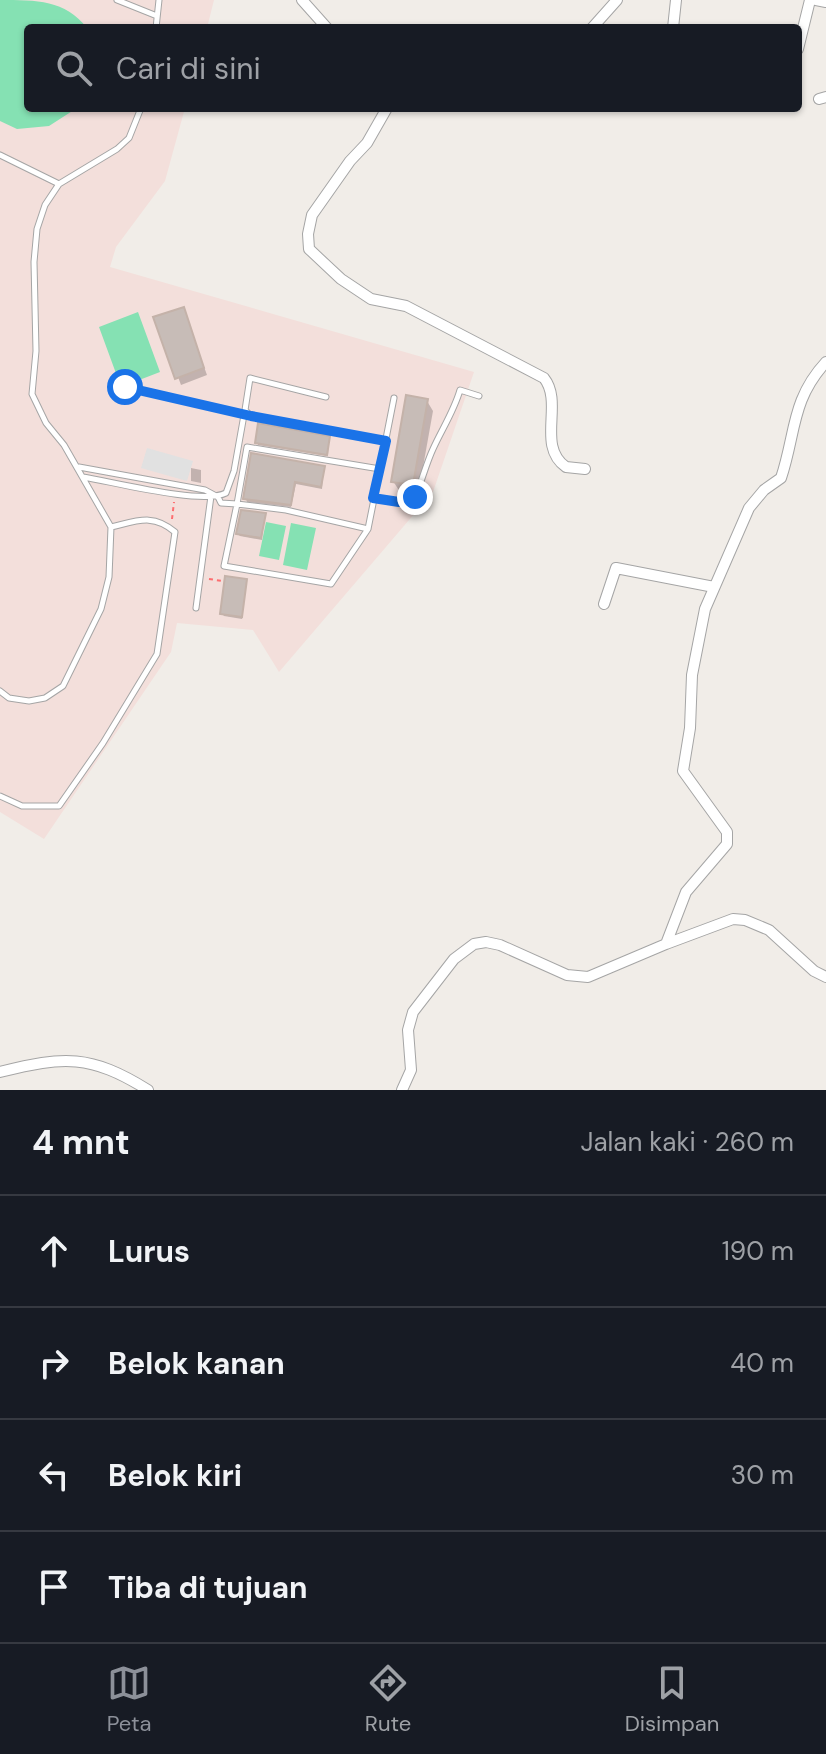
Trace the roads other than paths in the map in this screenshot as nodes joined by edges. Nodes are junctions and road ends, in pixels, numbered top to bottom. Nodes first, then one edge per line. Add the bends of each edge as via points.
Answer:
1 (117, 0) edge
2 (159, 0) edge
3 (302, 0) edge
4 (617, 0) edge
5 (676, 0) edge
6 (810, 0) edge
7 (816, 0) edge
8 (826, 2) edge
9 (157, 16) junction
10 (156, 24) edge
11 (323, 24) edge
12 (596, 24) edge
13 (673, 24) edge
14 (802, 33) edge
15 (139, 112) edge
16 (385, 112) edge
17 (0, 155) edge
18 (59, 184) junction
19 (826, 362) edge
20 (125, 387) dead end
21 (479, 396) dead end
22 (326, 397) dead end
23 (394, 398) dead end
24 (248, 416) junction
25 (386, 441) junction
26 (77, 467) junction
27 (380, 469) junction
28 (585, 469) dead end
29 (83, 476) junction
30 (214, 497) junction
31 (373, 498) junction
32 (237, 504) junction
33 (111, 527) junction
34 (368, 529) junction
35 (714, 587) junction
36 (604, 604) dead end
37 (196, 608) dead end
38 (0, 691) edge
39 (0, 796) edge
40 (666, 944) junction
41 (826, 977) edge
42 (0, 1072) edge
43 (148, 1090) edge
44 (402, 1090) edge

1 - 9 lane
2 - 9 lane
3 - 11 street
4 - 12 street
5 - 13 street
6 - 14 street
7 - 8 street
9 - 10 lane
15 - 18 lane via 129,138 117,149
16 - 28 street via 312,215 309,249 371,299 406,306 544,378 552,393 551,439 558,459 566,467
17 - 18 lane
18 - 26 lane via 37,229 32,394
19 - 35 street via 799,401 781,478 749,508
20 - 24 lane
21 - 31 lane via 460,390 415,497 399,502
22 - 24 lane via 250,378
23 - 25 lane
24 - 25 lane
24 - 30 lane via 226,493
25 - 27 lane
26 - 29 lane
26 - 30 lane via 205,490
27 - 31 lane
27 - 32 lane via 247,447
29 - 30 lane
29 - 33 lane
30 - 32 lane
30 - 37 lane
31 - 34 lane
32 - 34 lane
32 - 34 lane via 224,566 331,584
33 - 38 lane via 109,577 101,609 63,686 29,701
33 - 39 lane via 149,519 164,522 175,532 157,654 59,806 22,806
35 - 36 street via 616,568
35 - 40 street via 692,675 683,771 727,832 727,844 686,892
40 - 41 street via 733,919 745,920 769,930
40 - 44 street via 588,977 567,975 500,945 474,944 454,959 413,1012 408,1030 411,1070
42 - 43 street via 77,1060 102,1065

